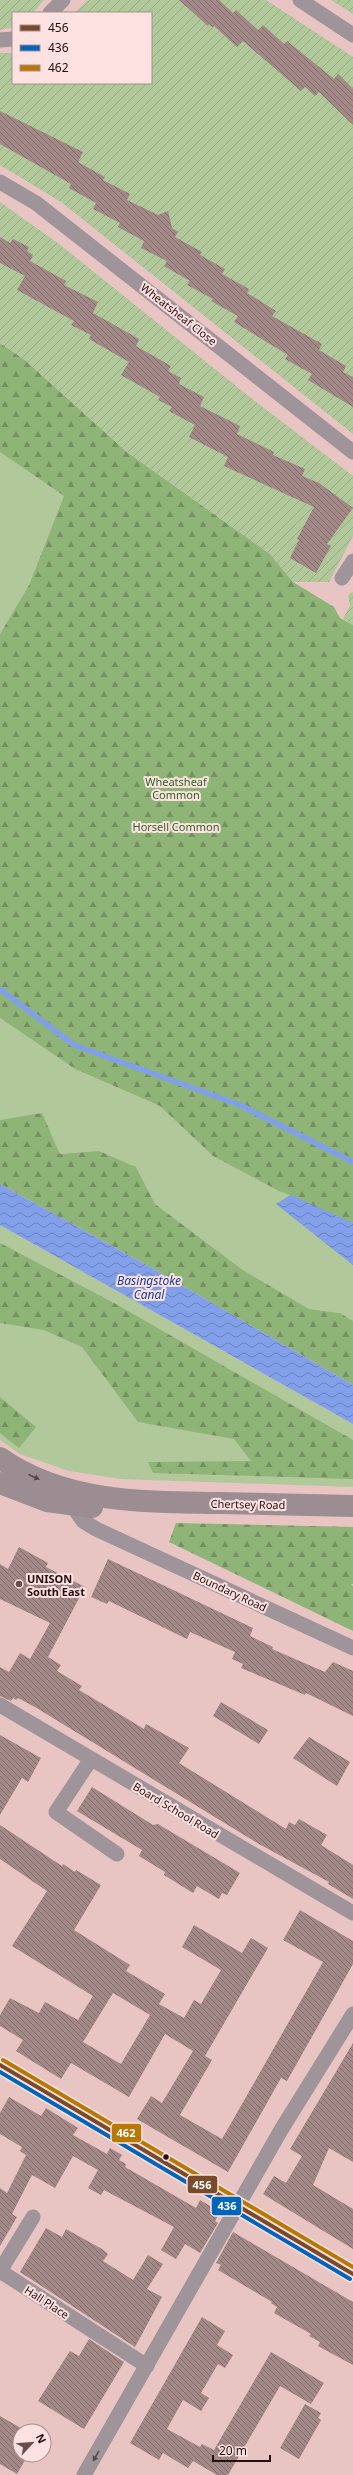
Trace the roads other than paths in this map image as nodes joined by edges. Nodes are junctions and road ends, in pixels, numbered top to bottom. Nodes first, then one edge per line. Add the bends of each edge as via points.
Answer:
1 (63, 0) edge
2 (300, 0) edge
3 (51, 12) edge
4 (353, 35) edge
5 (12, 39) edge
6 (0, 40) edge
7 (0, 182) edge
8 (353, 452) edge
9 (353, 561) edge
10 (342, 578) dead end
11 (0, 1458) edge
12 (0, 1483) edge
13 (95, 1502) junction
14 (72, 1505) junction
15 (353, 1506) edge
16 (108, 1532) junction
17 (353, 1648) edge
18 (0, 1705) edge
19 (91, 1759) junction
20 (117, 1854) dead end
21 (353, 1913) edge
22 (353, 2014) edge
23 (348, 2033) edge
24 (0, 2065) edge
25 (238, 2206) junction
26 (33, 2217) dead end
27 (353, 2274) edge
28 (147, 2366) junction
29 (84, 2475) edge

1 - 3 street
2 - 4 street
5 - 6 street
7 - 8 street, Wheatsheaf Close via 36,203
9 - 10 street
11 -> 13 main road, Chertsey Road via 14,1468
12 - 14 main road, Chertsey Road via 47,1501
13 - 14 main road, Chertsey Road
13 - 15 main road, Chertsey Road
13 - 16 street
14 - 16 street, Boundary Road via 83,1521
16 - 17 street, Boundary Road
18 - 19 street, Board School Road
19 - 20 street via 56,1812
19 - 21 street, Board School Road
22 - 23 street
23 - 25 street via 281,2130
24 - 25 street
25 - 27 street
25 - 28 street
26 - 28 street, Hall Place via 0,2272
28 -> 29 street

